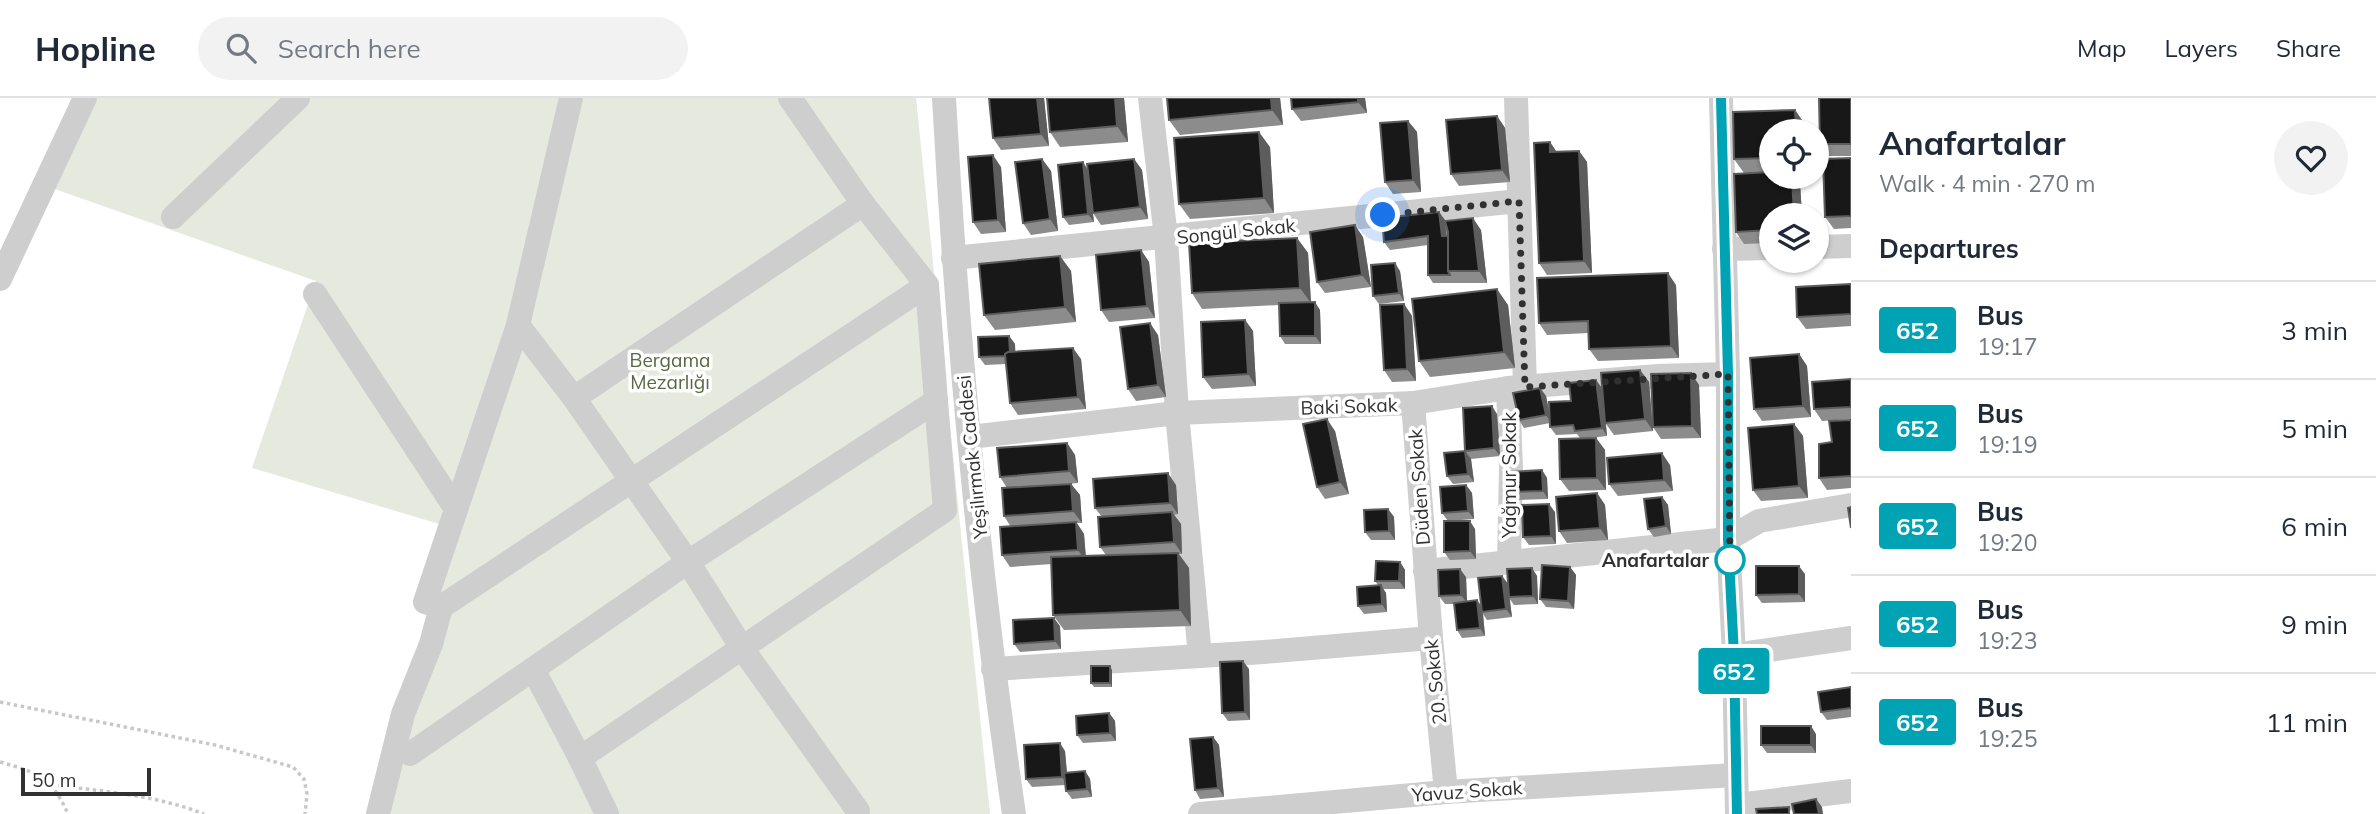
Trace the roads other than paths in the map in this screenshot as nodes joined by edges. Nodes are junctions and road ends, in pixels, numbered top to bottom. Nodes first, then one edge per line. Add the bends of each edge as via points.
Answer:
1 (85, 98) edge
2 (298, 98) edge
3 (571, 98) edge
4 (790, 98) edge
5 (944, 98) edge
6 (1150, 98) edge
7 (1516, 98) edge
8 (1721, 98) edge
9 (1519, 201) junction
10 (863, 204) junction
11 (173, 217) dead end
12 (1166, 238) junction
13 (1851, 246) edge
14 (1829, 247) edge
15 (1759, 248) edge
16 (1724, 249) junction
17 (953, 258) junction
18 (0, 278) edge
19 (926, 285) junction
20 (315, 294) dead end
21 (518, 325) junction
22 (1728, 374) junction
23 (1517, 388) junction
24 (574, 398) junction
25 (936, 401) junction
26 (1413, 403) junction
27 (1177, 413) junction
28 (970, 437) junction
29 (632, 483) junction
30 (1851, 505) edge
31 (456, 509) junction
32 (1728, 539) junction
33 (688, 562) junction
34 (1509, 562) junction
35 (1425, 571) junction
36 (433, 605) junction
37 (1430, 638) junction
38 (1851, 638) edge
39 (741, 648) junction
40 (1734, 655) junction
41 (1199, 656) junction
42 (533, 669) junction
43 (993, 669) junction
44 (410, 754) dead end
45 (580, 758) junction
46 (1735, 775) junction
47 (1851, 791) edge
48 (1446, 792) junction
49 (1331, 808) edge
50 (1737, 810) edge
51 (858, 811) dead end
52 (378, 814) edge
53 (607, 814) edge
54 (1014, 814) edge
55 (1200, 814) edge

1 - 18 street
2 - 11 street
3 - 21 street
4 - 10 street
5 - 17 street, Yeşilırmak Caddesi
6 - 12 street
7 - 9 street, Yağmur Sokak
8 - 16 street
9 - 12 street, Songül Sokak
9 - 23 street, Yağmur Sokak
10 - 19 street
10 - 24 street
12 - 17 street, Songül Sokak
12 - 27 street
13 - 14 street
15 - 16 street
16 - 22 street
17 - 28 street, Yeşilırmak Caddesi
19 - 25 street
19 - 29 street
20 - 31 street
21 - 24 street
21 - 31 street
22 - 23 street, Baki Sokak
22 - 32 street
23 - 26 street, Baki Sokak
23 - 34 street, Yağmur Sokak
24 - 29 street
25 - 33 street
25 - 39 street via 945,510
26 - 27 street, Baki Sokak
26 - 35 street, Düden Sokak
27 - 28 street, Baki Sokak
27 - 41 street
28 - 43 street, Yeşilırmak Caddesi
29 - 33 street
29 - 36 street
30 - 32 street via 1759,521
31 - 36 street
32 - 34 street
32 - 40 street
33 - 39 street
33 - 42 street
34 - 35 street
35 - 37 street, 20. Sokak
36 - 52 street via 431,644 403,714
37 - 41 street
37 - 48 street, 20. Sokak
38 - 40 street
39 - 45 street
39 - 51 street
40 - 46 street
41 - 43 street
42 - 44 street
42 - 45 street
43 - 54 street, Yeşilırmak Caddesi
45 - 53 street
46 - 48 street, Yavuz Sokak
46 - 50 street
47 - 50 street
48 - 49 street, Yavuz Sokak
49 - 55 street, Yavuz Sokak

